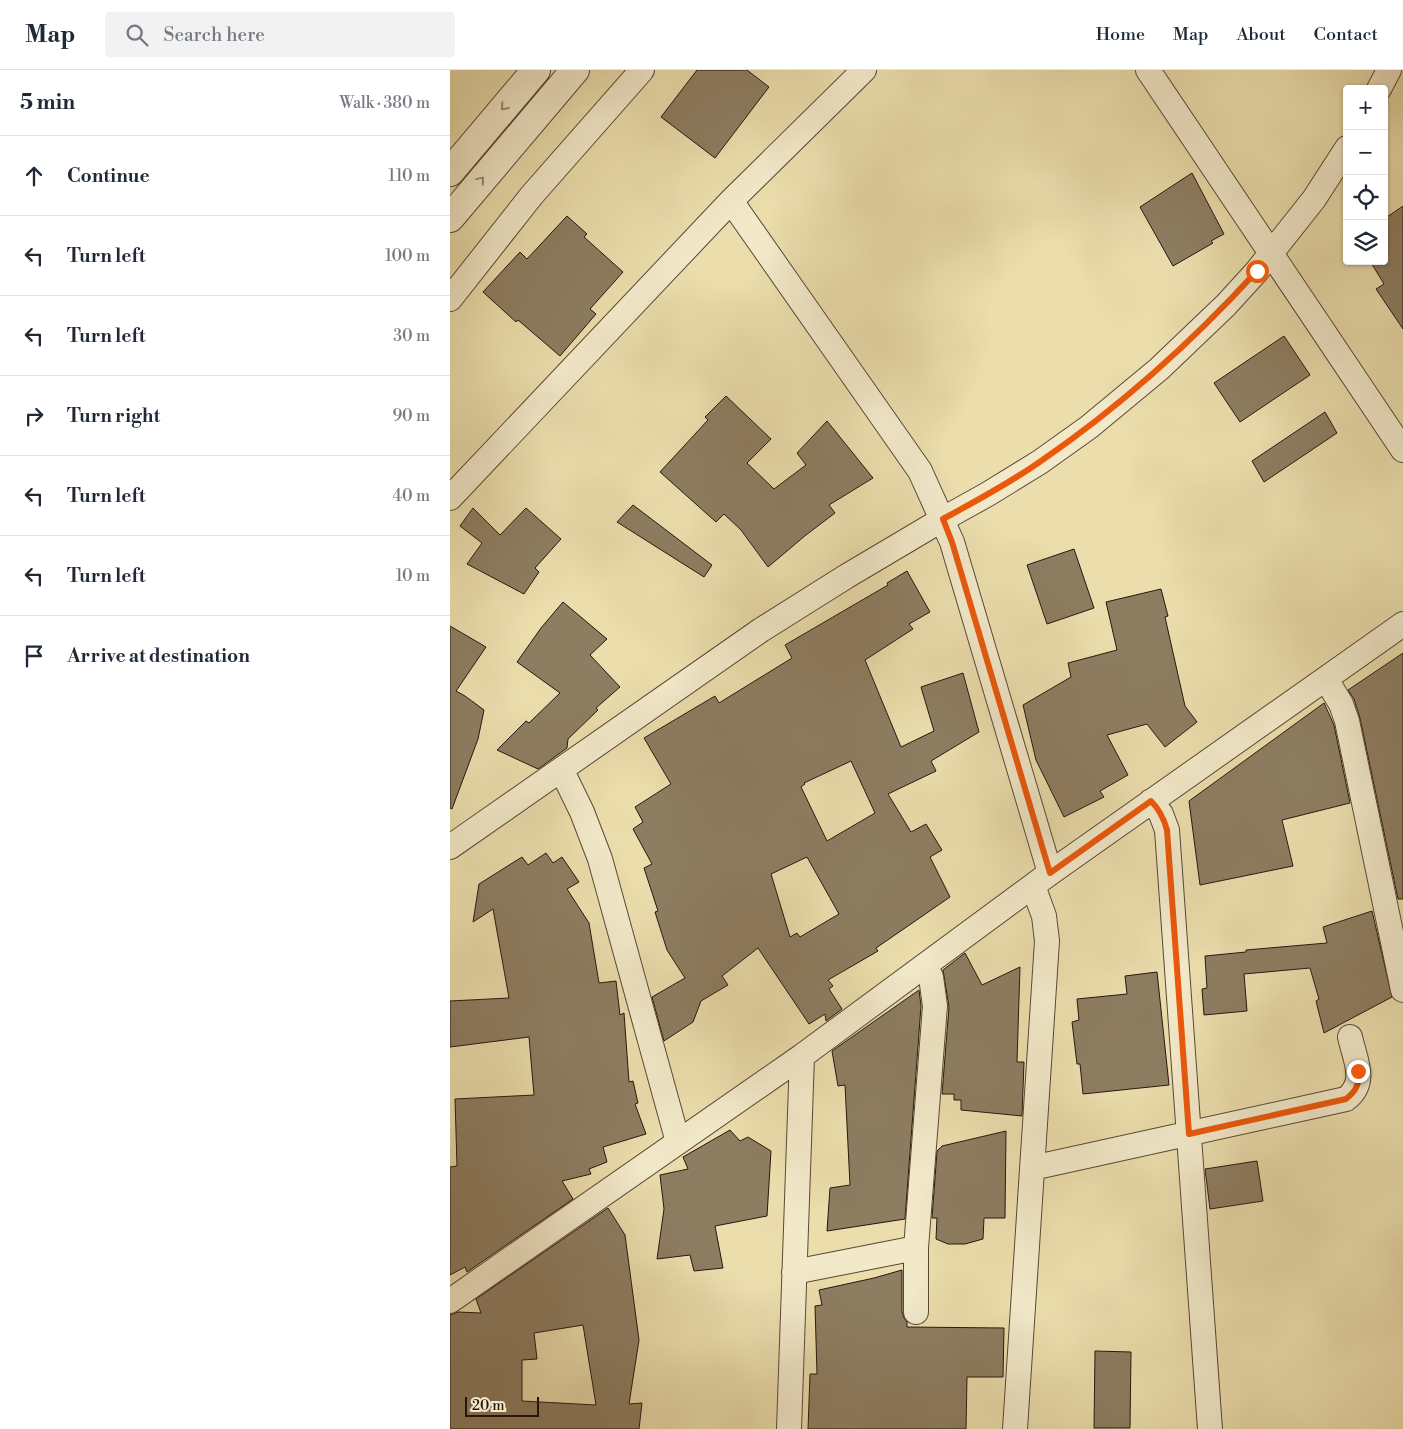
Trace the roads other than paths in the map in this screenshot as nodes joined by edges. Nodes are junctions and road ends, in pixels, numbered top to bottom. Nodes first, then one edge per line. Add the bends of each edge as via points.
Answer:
1 (536, 70) edge
2 (575, 70) edge
3 (642, 70) edge
4 (864, 70) edge
5 (1148, 70) edge
6 (1389, 70) edge
7 (1381, 85) edge
8 (1343, 154) edge
9 (450, 172) edge
10 (732, 201) junction
11 (450, 218) edge
12 (1271, 254) junction
13 (450, 299) edge
14 (1403, 450) edge
15 (450, 498) edge
16 (943, 519) junction
17 (1400, 634) edge
18 (1326, 678) junction
19 (562, 771) junction
20 (1151, 801) junction
21 (450, 848) edge
22 (1042, 879) junction
23 (925, 966) junction
24 (1403, 990) edge
25 (1350, 1037) dead end
26 (802, 1056) junction
27 (1189, 1134) junction
28 (678, 1142) junction
29 (1032, 1168) junction
30 (916, 1248) junction
31 (794, 1272) junction
32 (450, 1301) edge
33 (916, 1312) dead end
34 (789, 1429) edge
35 (1015, 1429) edge
36 (1210, 1429) edge

1 -> 9 street
11 -> 2 street
3 - 13 street via 532,195
4 - 10 street
5 - 12 street
6 - 7 street
8 - 12 street via 1314,199
10 - 15 street
10 - 16 street via 920,471
12 - 14 street
12 - 16 street via 1226,305 1125,398 1040,462
16 - 19 street via 761,630
16 - 22 street via 952,542
17 - 18 street
18 - 20 street
18 - 24 street via 1347,720
19 - 21 street
19 - 28 street via 600,859
20 - 22 street
20 - 27 street via 1167,830
22 - 23 street
22 - 29 street via 1047,941
23 - 26 street
23 - 30 street via 931,977 935,1006
25 - 27 street via 1359,1079 1357,1087 1346,1099
26 - 28 street
26 - 31 street
27 - 29 street
27 - 36 street
28 - 32 street
29 - 35 street
30 - 31 street
30 - 33 street
31 - 34 street

